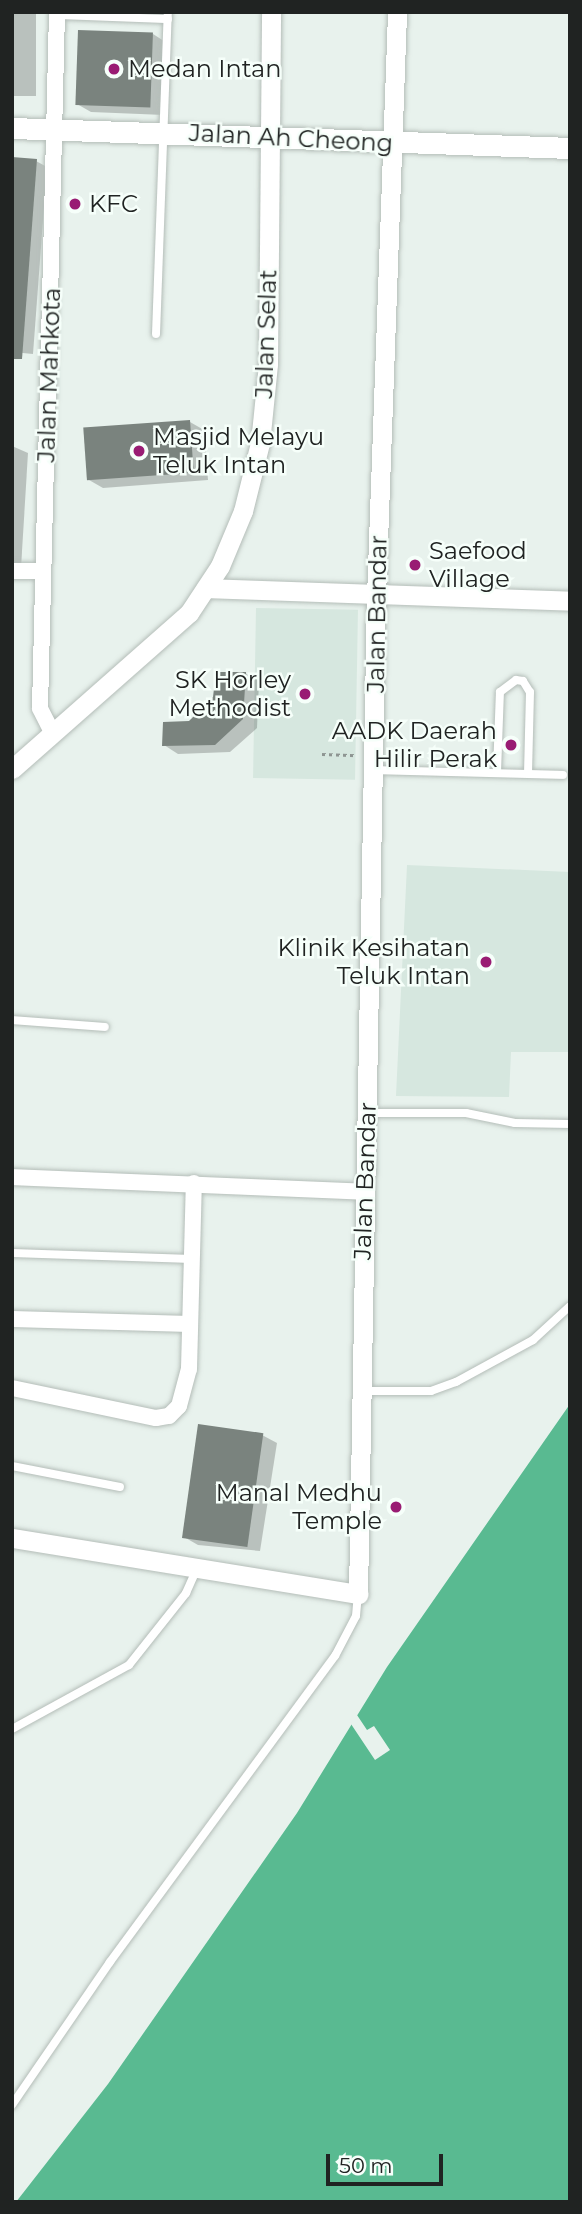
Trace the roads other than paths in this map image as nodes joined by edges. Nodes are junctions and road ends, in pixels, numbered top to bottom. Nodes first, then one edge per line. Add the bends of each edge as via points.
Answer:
1 (271, 12) edge
2 (397, 12) edge
3 (57, 14) edge
4 (168, 16) edge
5 (12, 128) edge
6 (57, 128) junction
7 (166, 132) junction
8 (268, 136) junction
9 (395, 143) junction
10 (570, 148) edge
11 (156, 334) dead end
12 (12, 571) edge
13 (43, 572) junction
14 (206, 588) junction
15 (376, 597) junction
16 (570, 601) edge
17 (53, 734) junction
18 (375, 762) junction
19 (12, 769) edge
20 (497, 772) junction
21 (528, 773) junction
22 (563, 775) dead end
23 (12, 1020) edge
24 (105, 1027) dead end
25 (367, 1113) junction
26 (570, 1124) edge
27 (12, 1177) edge
28 (194, 1183) junction
29 (363, 1192) junction
30 (12, 1252) edge
31 (192, 1259) junction
32 (570, 1306) edge
33 (12, 1319) edge
34 (190, 1324) junction
35 (12, 1388) edge
36 (361, 1391) junction
37 (12, 1466) edge
38 (120, 1487) dead end
39 (12, 1538) edge
40 (196, 1571) junction
41 (358, 1594) junction
42 (12, 1728) edge
43 (12, 2105) edge

1 - 8 street, Jalan Selat
2 - 9 street, Jalan Bandar
3 - 4 lane
3 - 6 street, Jalan Mahkota
4 - 7 lane
5 - 6 main road, Jalan Ah Cheong
6 - 7 main road, Jalan Ah Cheong
6 - 13 street, Jalan Mahkota
7 - 8 main road, Jalan Ah Cheong
7 - 11 lane
8 - 9 main road, Jalan Ah Cheong
8 - 14 street, Jalan Selat via 268,364 260,443 243,511
9 - 10 main road, Jalan Ah Cheong
9 - 15 street, Jalan Bandar
12 - 13 street
13 - 17 street, Jalan Mahkota via 40,708
14 - 15 street
14 - 17 street, Jalan Selat via 165,638
15 - 16 street
15 - 18 street, Jalan Bandar
17 - 19 street, Jalan Selat
18 - 20 lane
18 - 25 street, Jalan Bandar
20 - 21 lane
20 - 21 lane via 500,692 516,680 523,681 530,692
21 - 22 lane
23 - 24 lane
25 - 26 lane via 466,1113 515,1123
25 - 29 street, Jalan Bandar
27 - 28 street
28 - 29 street
28 - 31 street
29 - 36 street, Jalan Bandar
30 - 31 lane
31 - 34 street
32 - 36 lane via 533,1340 468,1377 431,1391
33 - 34 street
34 - 35 street via 185,1390 169,1416 156,1418
36 - 41 street, Jalan Bandar
37 - 38 lane
39 - 40 street
40 - 41 street
40 - 42 lane via 186,1593 130,1665
41 - 43 lane via 356,1616 335,1656 110,1962

